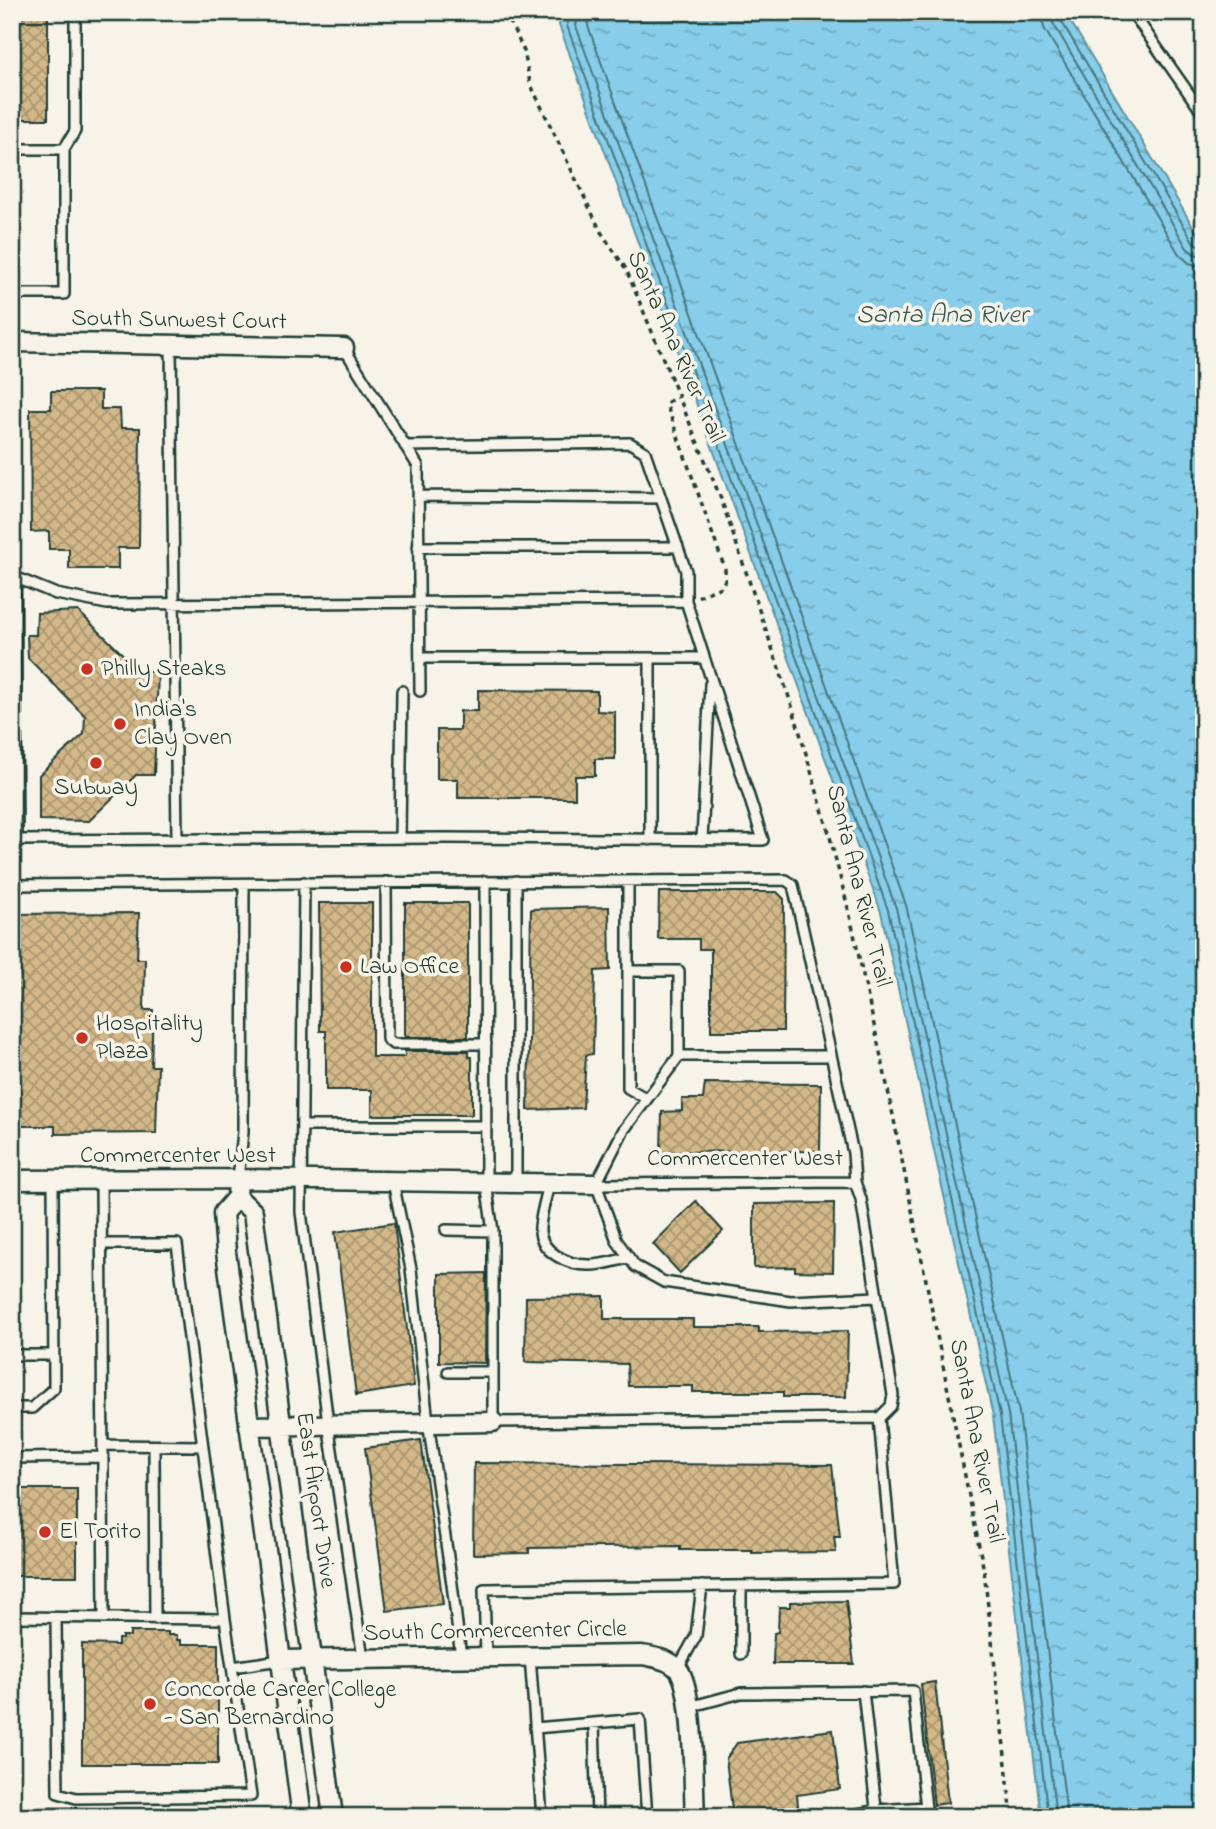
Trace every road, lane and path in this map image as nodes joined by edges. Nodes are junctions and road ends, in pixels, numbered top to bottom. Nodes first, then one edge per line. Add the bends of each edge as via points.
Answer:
1 (75, 12) edge
2 (505, 12) edge
3 (1132, 12) edge
4 (1204, 115) edge
5 (12, 149) edge
6 (64, 149) junction
7 (12, 293) edge
8 (12, 342) edge
9 (171, 345) junction
10 (344, 348) joint
11 (680, 395) junction
12 (405, 446) junction
13 (418, 496) junction
14 (661, 498) junction
15 (418, 547) junction
16 (678, 547) junction
17 (14, 577) edge
18 (686, 601) junction
19 (419, 602) junction
20 (175, 603) junction
21 (420, 658) junction
22 (650, 658) junction
23 (704, 658) junction
24 (711, 679) junction
25 (402, 691) dead end
26 (420, 691) dead end
27 (14, 801) edge
28 (400, 838) junction
29 (177, 839) junction
30 (14, 840) edge
31 (650, 840) junction
32 (702, 840) junction
33 (485, 881) junction
34 (516, 881) junction
35 (628, 881) junction
36 (304, 882) junction
37 (386, 882) junction
38 (12, 885) edge
39 (244, 885) junction
40 (628, 971) junction
41 (486, 1044) junction
42 (679, 1056) junction
43 (831, 1056) junction
44 (647, 1100) junction
45 (302, 1126) junction
46 (486, 1126) junction
47 (12, 1180) edge
48 (53, 1180) junction
49 (101, 1180) junction
50 (302, 1180) junction
51 (393, 1182) junction
52 (855, 1182) junction
53 (486, 1183) junction
54 (516, 1184) junction
55 (549, 1184) junction
56 (596, 1184) junction
57 (238, 1188) junction
58 (446, 1230) dead end
59 (493, 1231) junction
60 (102, 1244) junction
61 (629, 1258) junction
62 (877, 1297) junction
63 (54, 1354) junction
64 (12, 1355) edge
65 (448, 1372) dead end
66 (493, 1372) junction
67 (12, 1408) edge
68 (879, 1418) junction
69 (428, 1422) junction
70 (493, 1422) junction
71 (328, 1423) junction
72 (280, 1425) junction
73 (248, 1426) junction
74 (103, 1445) junction
75 (154, 1446) junction
76 (202, 1446) junction
77 (103, 1457) junction
78 (12, 1458) edge
79 (702, 1586) junction
80 (741, 1586) junction
81 (12, 1617) edge
82 (56, 1618) junction
83 (104, 1618) junction
84 (155, 1619) junction
85 (225, 1619) junction
86 (741, 1654) dead end
87 (530, 1656) junction
88 (461, 1657) junction
89 (486, 1657) junction
90 (363, 1658) junction
91 (312, 1659) junction
92 (280, 1660) junction
93 (232, 1667) junction
94 (678, 1668) junction
95 (863, 1691) junction
96 (689, 1701) junction
97 (594, 1723) junction
98 (535, 1728) junction
99 (76, 1798) junction
100 (927, 1812) edge
101 (876, 1813) edge
102 (12, 1815) edge
103 (76, 1815) edge
104 (302, 1817) edge
105 (334, 1817) edge
106 (542, 1817) edge
107 (597, 1817) edge
108 (647, 1817) edge
109 (695, 1817) edge
110 (843, 1817) edge
111 (1012, 1817) edge

1 - 6 lane via 75,131
2 - 11 path, Santa Ana River Trail via 522,43 530,83 601,232 626,269
3 - 4 lane
5 - 6 lane
6 - 7 lane via 64,294
8 - 9 street, South Sunwest Court
9 - 10 street, South Sunwest Court
9 - 20 lane
10 - 12 lane
11 - 18 path via 667,406 726,573 721,587
11 - 111 path, Santa Ana River Trail via 793,709 850,916 984,1571
12 - 13 lane via 418,466
12 - 14 lane via 630,443 645,452
13 - 14 lane
13 - 15 lane
14 - 16 lane
15 - 16 lane
15 - 19 lane
16 - 18 lane via 686,571
17 - 20 lane via 56,594 107,604
17 - 27 lane
18 - 19 lane
18 - 23 lane
19 - 20 lane
19 - 21 lane
20 - 29 lane
21 - 22 lane
21 - 26 lane
22 - 23 lane
22 - 31 lane
23 - 24 lane
24 - 32 lane
24 - 32 lane via 763,840
25 - 28 lane
27 - 30 lane
28 - 29 lane
28 - 31 lane
29 - 30 lane
31 - 32 lane
33 - 34 lane
33 - 37 lane
33 - 41 lane
34 - 35 lane
34 - 54 lane
35 - 40 lane
35 - 43 lane via 786,880 793,885
36 - 37 lane
36 - 39 lane
36 - 45 lane
37 - 41 lane via 387,1039 393,1044
38 - 39 lane
39 - 57 lane via 243,1132
40 - 42 lane via 679,971
40 - 44 lane via 628,1088
41 - 46 lane
42 - 43 lane
42 - 44 lane
43 - 52 lane
44 - 56 lane via 623,1131
45 - 46 lane
45 - 50 lane
46 - 53 lane
47 - 48 street, Commercenter West
48 - 49 street, Commercenter West
48 - 63 lane
49 - 57 street, Commercenter West
49 - 60 lane
50 - 51 street, Commercenter West
50 - 57 street, Commercenter West
50 - 71 lane via 301,1212
51 - 53 street, Commercenter West
51 - 69 lane via 411,1269
52 - 56 lane, Commercenter West
52 - 62 lane, Commercenter West
53 - 54 street, Commercenter West
53 - 59 lane
54 - 55 street, Commercenter West
55 - 56 street, Commercenter West
55 - 61 lane via 540,1229 553,1254 591,1265
56 - 61 lane via 617,1241
57 - 72 street, East Airport Drive via 253,1212
57 - 73 street via 223,1213
58 - 59 lane
59 - 66 lane
60 - 74 lane
60 - 76 lane via 177,1244
61 - 62 lane via 664,1282 791,1301
62 - 68 lane, Commercenter West via 893,1395 891,1406
63 - 64 lane
63 - 67 lane via 54,1388 32,1408
65 - 66 lane
66 - 70 lane
68 - 70 lane
68 - 80 lane via 894,1584
69 - 70 street
69 - 71 street
69 - 88 lane
71 - 72 street
71 - 90 lane
72 - 73 street
72 - 91 street, East Airport Drive
73 - 92 street
74 - 75 lane
74 - 77 lane
75 - 76 lane
75 - 84 lane
76 - 85 lane
77 - 78 lane
77 - 83 lane
79 - 80 lane
79 - 89 lane via 484,1589
79 - 94 lane via 696,1636
80 - 86 lane
81 - 82 lane
82 - 83 lane
82 - 99 lane via 58,1793
83 - 84 lane
84 - 85 lane
85 - 93 lane
87 - 89 street, South Commercenter Circle
87 - 94 street, South Commercenter Circle via 642,1655
87 - 98 lane
88 - 89 street, South Commercenter Circle
88 - 90 street, South Commercenter Circle
90 - 91 street, South Commercenter Circle
91 - 92 street, South Commercenter Circle
91 - 105 street, East Airport Drive
92 - 93 lane
92 - 104 street
93 - 99 lane via 251,1796
94 - 96 street
95 - 96 lane via 741,1693
95 - 100 lane via 913,1691
95 - 101 lane
96 - 109 street
97 - 98 lane
97 - 107 lane
97 - 108 lane via 640,1719
98 - 106 lane
99 - 103 lane
100 - 101 lane
101 - 110 lane
102 - 103 lane

